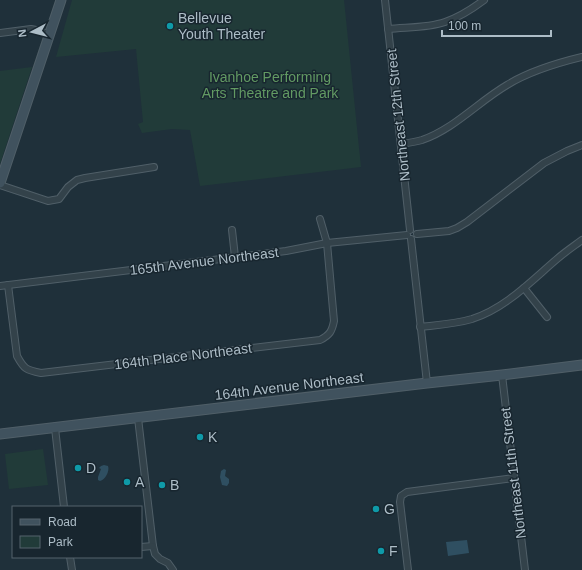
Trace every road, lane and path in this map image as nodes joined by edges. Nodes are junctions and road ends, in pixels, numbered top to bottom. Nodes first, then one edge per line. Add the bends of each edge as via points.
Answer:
1 (61, 0) edge
2 (385, 0) edge
3 (484, 0) edge
4 (388, 29) junction
5 (0, 33) edge
6 (49, 34) junction
7 (582, 57) edge
8 (401, 144) junction
9 (582, 145) edge
10 (154, 167) dead end
11 (0, 184) edge
12 (320, 218) dead end
13 (232, 230) dead end
14 (410, 235) junction
15 (582, 240) edge
16 (327, 243) junction
17 (235, 257) junction
18 (8, 284) junction
19 (0, 286) edge
20 (524, 288) junction
21 (547, 317) dead end
22 (420, 327) junction
23 (582, 365) edge
24 (502, 375) junction
25 (427, 383) junction
26 (138, 418) junction
27 (55, 428) junction
28 (0, 434) edge
29 (514, 478) junction
30 (64, 506) edge
31 (153, 546) junction
32 (142, 547) edge
33 (70, 558) edge
34 (72, 570) edge
35 (173, 570) edge
36 (408, 570) edge
37 (525, 570) edge

1 - 6 street
2 - 4 street, Northeast 12th Street
3 - 4 street via 464,14 446,22
4 - 8 street, Northeast 12th Street
5 - 6 street via 31,29
6 - 11 street
7 - 8 street via 525,75 450,126 421,140
8 - 14 street, Northeast 12th Street
9 - 14 street via 544,163 457,228 417,234 416,238
10 - 11 street via 77,180 59,199 48,201
12 - 16 street
13 - 17 street
14 - 16 street, 165th Avenue Northeast
14 - 22 street, Northeast 12th Street
15 - 20 street
16 - 17 street, 165th Avenue Northeast
16 - 18 street, 164th Place Northeast via 334,321 332,330 320,340 41,373 30,371 16,356
17 - 18 street, 165th Avenue Northeast
18 - 19 street, 165th Avenue Northeast
20 - 21 street
20 - 22 street via 504,303 473,318
22 - 25 street, Northeast 12th Street
23 - 24 street, 164th Avenue Northeast
24 - 25 street, 164th Avenue Northeast
24 - 29 street, Northeast 11th Street
25 - 26 street, 164th Avenue Northeast
26 - 27 street, 164th Avenue Northeast
26 - 31 street
27 - 28 street, 164th Avenue Northeast
27 - 30 street
29 - 36 street via 407,492 401,496
29 - 37 street, Northeast 11th Street
31 - 32 street
31 - 35 street via 155,554
33 - 34 street

